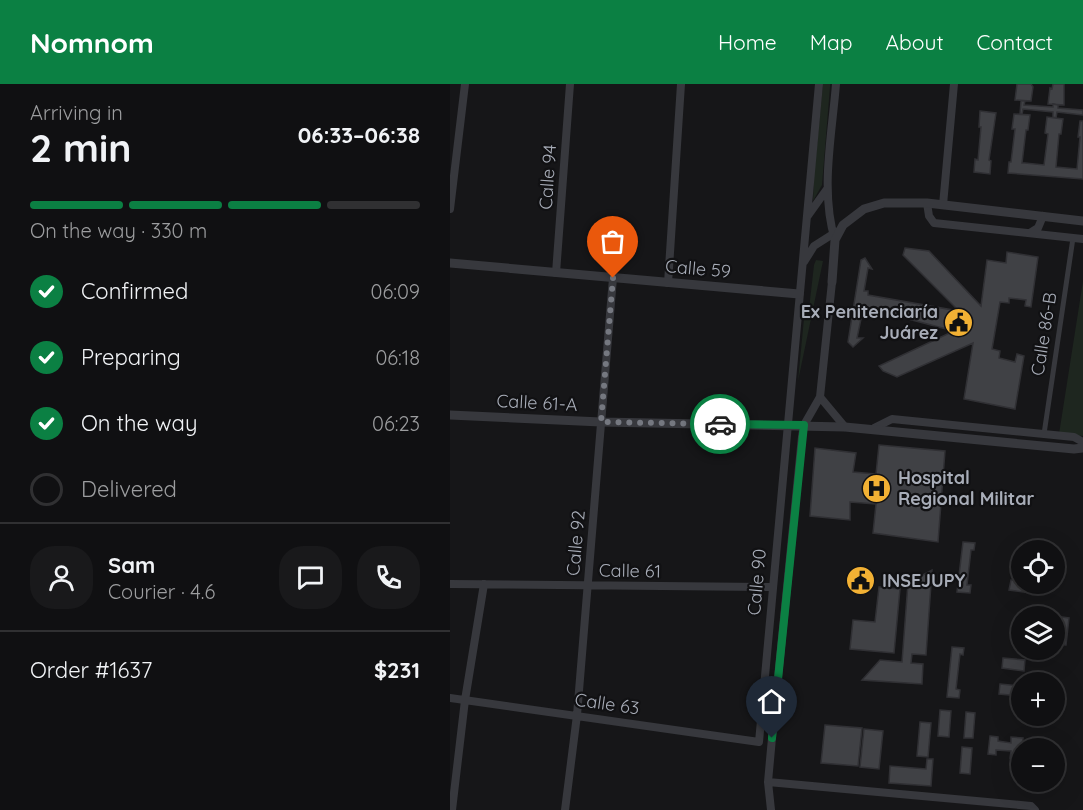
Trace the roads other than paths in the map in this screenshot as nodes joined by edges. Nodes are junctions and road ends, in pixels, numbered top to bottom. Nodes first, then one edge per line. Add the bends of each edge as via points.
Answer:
1 (465, 84) edge
2 (570, 84) edge
3 (681, 84) edge
4 (819, 84) edge
5 (836, 84) edge
6 (954, 84) edge
7 (827, 189) junction
8 (927, 203) junction
9 (943, 205) junction
10 (450, 209) edge
11 (1043, 216) junction
12 (806, 218) junction
13 (1083, 220) edge
14 (1029, 233) junction
15 (836, 235) junction
16 (1073, 238) junction
17 (1083, 239) edge
18 (450, 263) edge
19 (556, 273) junction
20 (801, 275) junction
21 (613, 278) junction
22 (832, 282) joint
23 (668, 283) junction
24 (799, 294) junction
25 (820, 397) junction
26 (450, 415) edge
27 (601, 422) junction
28 (787, 425) junction
29 (804, 425) junction
30 (845, 427) junction
31 (874, 428) junction
32 (1044, 434) junction
33 (1083, 442) edge
34 (1083, 448) edge
35 (450, 584) edge
36 (483, 584) junction
37 (588, 585) junction
38 (773, 587) junction
39 (450, 698) edge
40 (465, 700) junction
41 (577, 715) junction
42 (759, 742) joint
43 (768, 782) junction
44 (1033, 808) edge
45 (452, 810) edge
46 (565, 810) edge
47 (771, 810) edge

1 - 10 street
2 - 19 street, Calle 94
3 - 23 street
4 - 12 street, Calle 90
5 - 7 street, Calle 90
6 - 9 street
7 - 12 street
7 - 15 street, Calle 90
8 - 9 street
8 - 14 street via 934,223
8 - 15 street via 893,201 875,205 853,216
9 - 11 street
11 - 13 street
11 - 14 street via 1038,228
12 - 20 street, Calle 90
14 - 16 street
15 - 20 street via 812,248
15 - 22 street, Calle 90
16 - 17 street
16 - 32 street, Calle 86-B
18 - 19 street, Calle 59
19 - 21 street, Calle 59
20 - 24 street, Calle 90
21 - 23 street, Calle 59
21 - 27 street, Calle 92
22 - 25 street, Calle 90
23 - 24 street, Calle 59
24 - 28 street, Calle 90
25 - 29 street, Calle 90
25 - 30 street
26 - 27 street, Calle 61-A
27 - 28 street, Calle 61-A
27 - 37 street, Calle 92
28 - 29 street, Calle 61-A
28 - 38 street, Calle 90
29 - 30 street, Calle 61-A
29 - 43 street, Calle 90
30 - 31 street, Calle 61-A
31 - 32 street, Calle 61-A via 892,419
31 - 34 street, Calle 61-A
32 - 33 street, Calle 61-A via 1074,437
35 - 36 street, Calle 61
36 - 37 street, Calle 61
36 - 40 street
37 - 38 street, Calle 61
37 - 41 street, Calle 92
38 - 42 street, Calle 90
39 - 40 street, Calle 63
40 - 41 street, Calle 63
40 - 45 street
41 - 42 street, Calle 63
41 - 46 street, Calle 92
43 - 44 street
43 - 47 street, Calle 90

